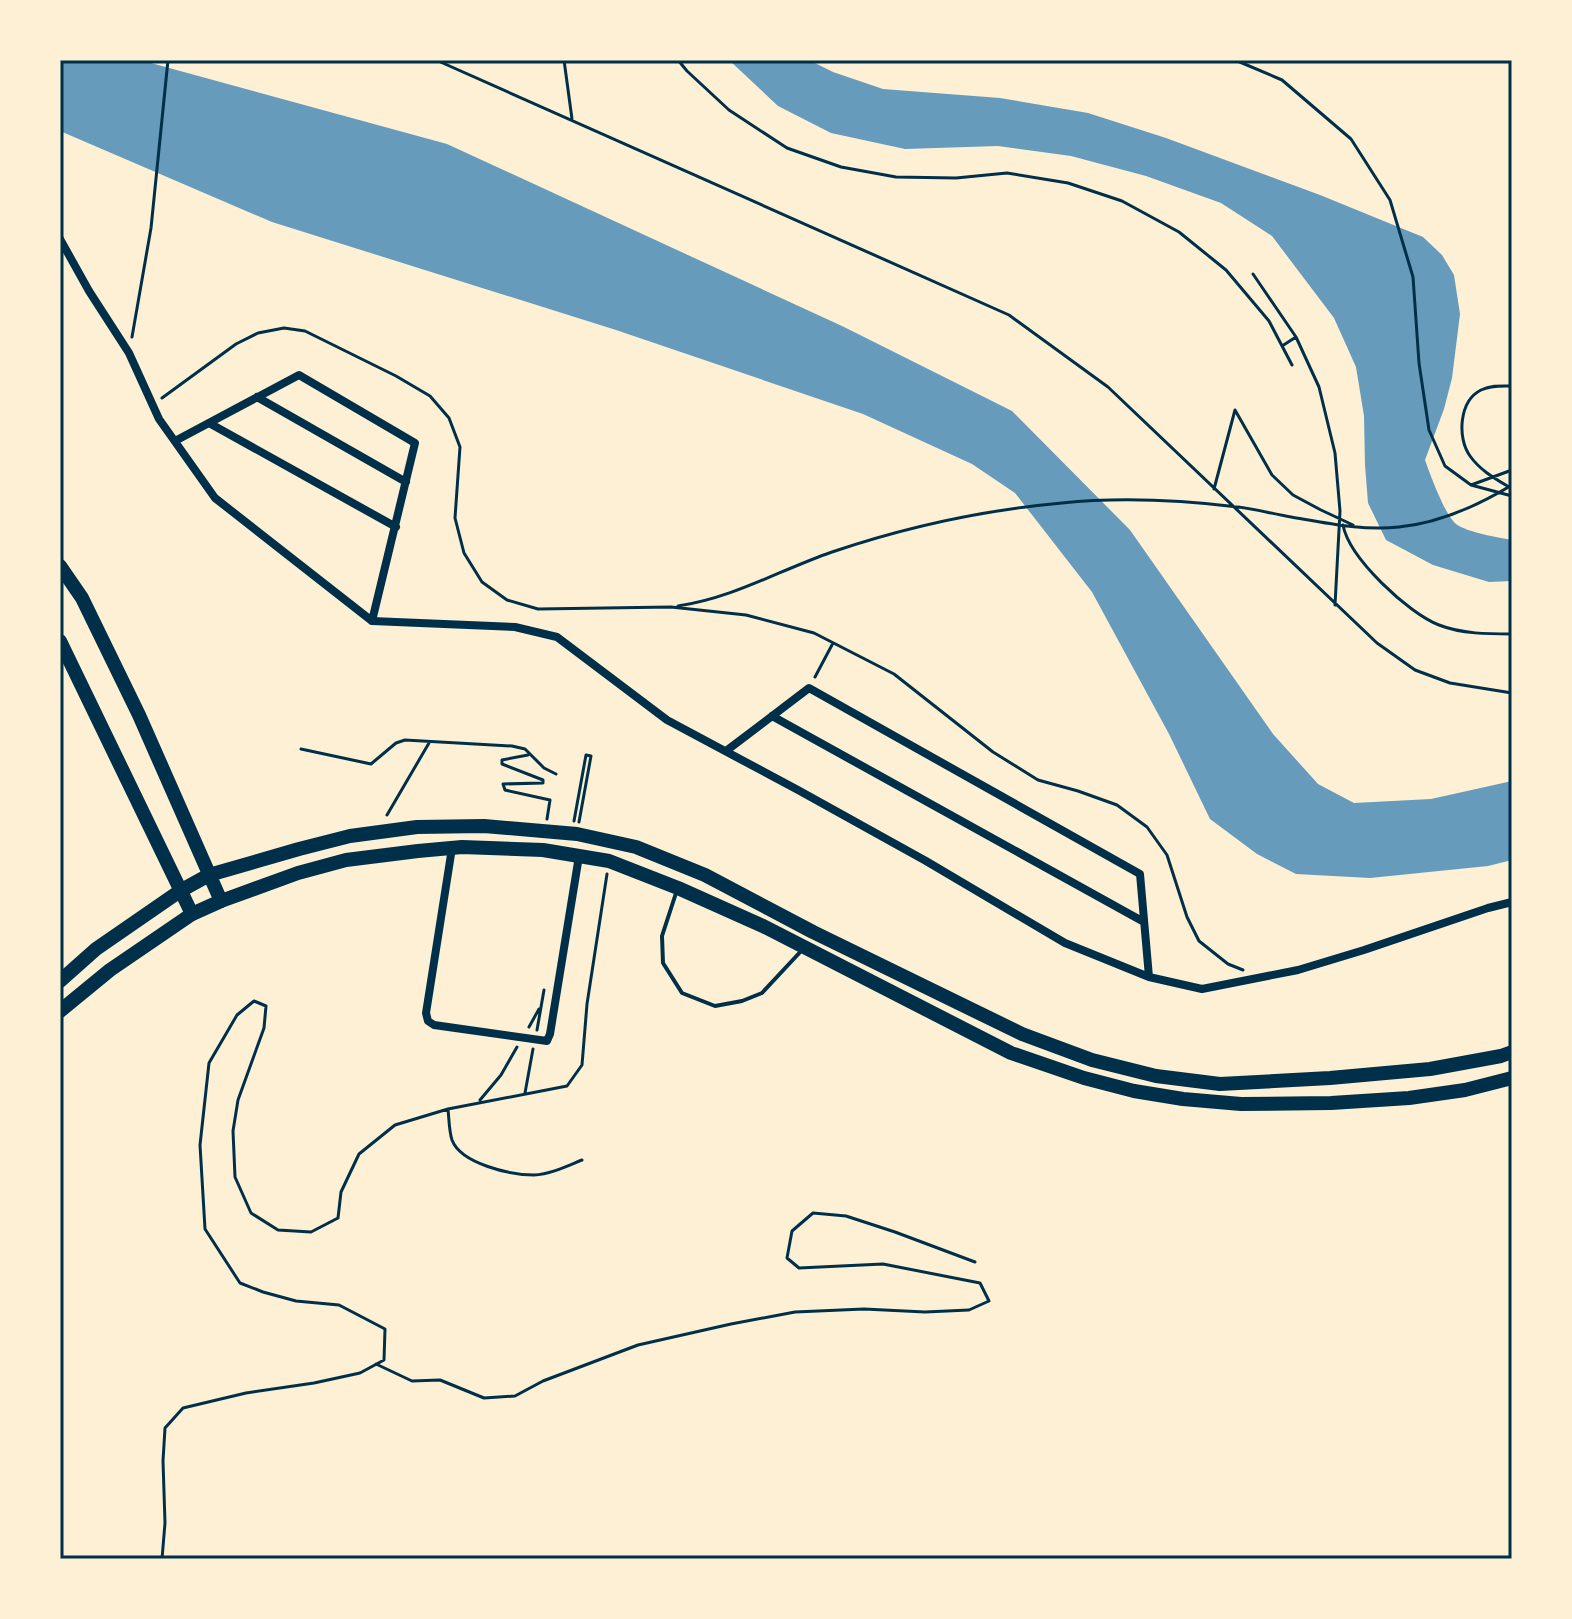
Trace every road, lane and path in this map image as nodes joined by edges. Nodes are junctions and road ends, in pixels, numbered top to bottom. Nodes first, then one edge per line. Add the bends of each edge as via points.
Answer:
1 (168, 60) edge
2 (436, 60) edge
3 (564, 60) edge
4 (678, 60) edge
5 (1235, 60) edge
6 (572, 119) junction
7 (60, 239) edge
8 (1253, 274) dead end
9 (1296, 337) junction
10 (1282, 346) junction
11 (129, 353) junction
12 (1292, 365) dead end
13 (1512, 386) edge
14 (257, 397) junction
15 (153, 404) junction
16 (209, 423) junction
17 (175, 441) junction
18 (1512, 470) edge
19 (406, 482) junction
20 (1471, 485) junction
21 (1511, 486) edge
22 (1214, 489) junction
23 (1512, 496) edge
24 (1340, 511) junction
25 (396, 527) junction
26 (1358, 527) junction
27 (60, 566) edge
28 (1335, 605) junction
29 (671, 607) junction
30 (372, 621) junction
31 (1512, 634) edge
32 (60, 641) edge
33 (833, 643) junction
34 (809, 688) junction
35 (1512, 693) edge
36 (772, 716) junction
37 (429, 743) junction
38 (301, 749) dead end
39 (726, 751) junction
40 (529, 755) junction
41 (586, 755) dead end
42 (556, 774) dead end
43 (545, 831) junction
44 (377, 833) junction
45 (577, 834) junction
46 (452, 848) junction
47 (579, 856) junction
48 (609, 861) junction
49 (209, 875) junction
50 (678, 888) junction
51 (180, 891) junction
52 (221, 901) junction
53 (1512, 902) edge
54 (192, 914) junction
55 (1144, 922) junction
56 (804, 948) junction
57 (1251, 973) dead end
58 (1149, 977) junction
59 (60, 981) edge
60 (541, 1006) dead end
61 (60, 1011) edge
62 (525, 1034) dead end
63 (517, 1047) dead end
64 (1512, 1052) edge
65 (1512, 1078) edge
66 (479, 1102) junction
67 (448, 1109) junction
68 (582, 1160) dead end
69 (975, 1262) dead end
70 (376, 1364) junction
71 (162, 1559) edge

1 - 11 path via 151,228
2 - 6 path
3 - 6 path
4 - 10 path via 729,110 787,148 841,167 896,177 1007,173 1068,183 1122,201 1179,232 1226,270 1269,321
5 - 20 path via 1282,80 1351,139 1390,200 1413,277 1429,430 1445,466
6 - 22 path via 1009,315 1108,387
7 - 11 street
8 - 9 path
9 - 10 path
9 - 24 path via 1319,387 1335,453
10 - 12 path
11 - 15 street
13 - 21 path via 1479,390 1469,402 1461,438 1487,474
14 - 16 street
14 - 19 street
14 - 19 street via 299,375 415,443
15 - 17 street
15 - 29 path via 258,333 305,331 430,396 449,418 460,447 455,518 464,553 482,582 507,600 538,609
16 - 17 street
16 - 25 street
17 - 30 street via 215,498
18 - 20 path
19 - 25 street
20 - 23 path
21 - 26 path via 1441,518 1400,527
22 - 26 path via 1235,410 1272,475 1293,495
22 - 28 path
24 - 28 path
24 - 31 path via 1345,533 1363,563 1407,606 1438,625
25 - 30 street
26 - 29 path via 1184,501 1065,502 882,536 734,593
27 - 49 main road via 82,598 139,715
28 - 35 path via 1415,670 1450,683
29 - 33 path via 746,615
30 - 39 street via 515,627 557,637 667,720
32 - 51 main road
33 - 34 path
33 - 57 path via 894,674 993,752 1038,780 1117,805 1147,827 1167,855 1199,941 1228,964
34 - 36 street
34 - 55 street via 1140,874
36 - 39 street
36 - 55 street
37 - 38 path via 396,743 371,764
37 - 40 path via 512,746
37 - 44 path
39 - 58 street via 1065,943
40 - 42 path
40 - 43 path via 502,764 543,783 503,784 505,790 550,800
41 - 45 path via 591,756
43 - 44 main road via 484,826
43 - 45 main road
44 - 49 main road
45 - 64 main road via 636,847 705,875 1022,1034 1156,1076 1220,1084 1330,1078 1430,1069
46 - 47 main road
46 - 47 street via 428,1021 547,1041
46 - 52 main road via 346,860
47 - 48 main road
48 - 50 main road
48 - 66 path via 582,1065 567,1086
49 - 51 main road
49 - 52 main road
50 - 56 main road
50 - 56 lane via 662,936 663,963 682,993 715,1006 742,1001 762,993
51 - 54 main road
51 - 59 main road
52 - 54 main road
53 - 58 street via 1284,973 1202,989
54 - 61 main road
55 - 58 street
56 - 65 main road via 1011,1053 1134,1091 1241,1104 1331,1103 1409,1098
60 - 62 path
63 - 66 path
66 - 67 path
67 - 68 path via 452,1142 470,1159 498,1171 535,1175
67 - 70 path via 395,1125 359,1154 341,1192 338,1218 311,1232 278,1230 251,1213 235,1177 238,1100 264,1028 266,1006 254,1001 237,1015 209,1063 200,1145 205,1229 240,1283 296,1301 339,1305 385,1329 384,1360
69 - 70 path via 846,1216 813,1213 792,1231 787,1258 799,1268 883,1264 980,1283 989,1301 969,1310 795,1312 731,1324 638,1345 515,1396 484,1398 440,1380 412,1381
70 - 71 path via 360,1373 183,1408 165,1428

